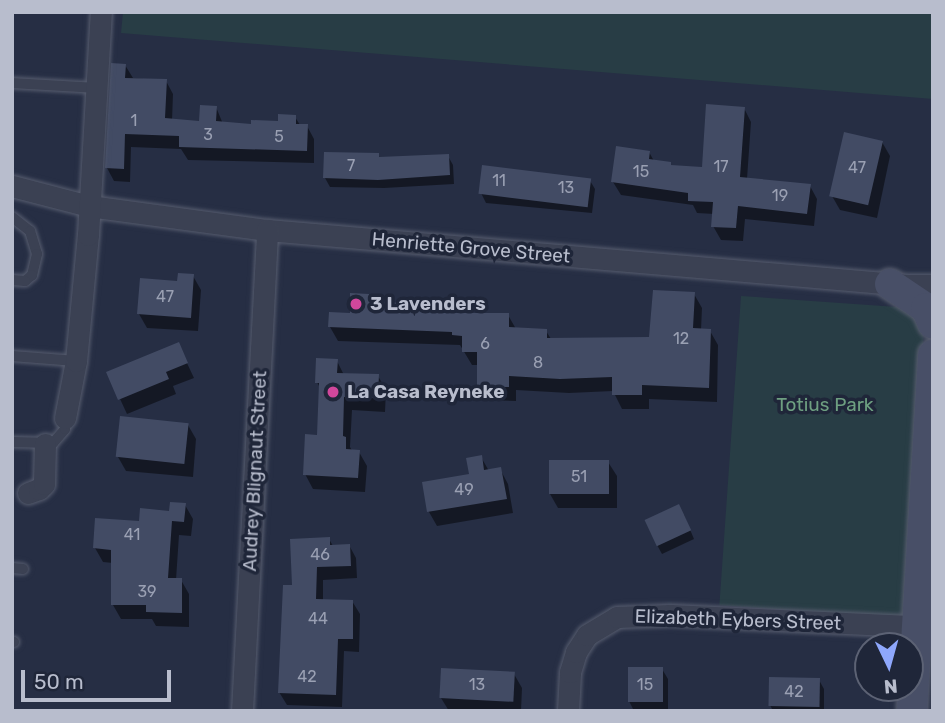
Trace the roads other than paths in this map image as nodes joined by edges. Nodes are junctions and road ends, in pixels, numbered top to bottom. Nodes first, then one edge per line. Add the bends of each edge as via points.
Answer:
1 (101, 12) edge
2 (12, 83) edge
3 (97, 88) junction
4 (12, 186) edge
5 (89, 206) junction
6 (12, 217) edge
7 (267, 230) junction
8 (12, 280) edge
9 (890, 284) junction
10 (933, 285) edge
11 (933, 324) edge
12 (933, 355) edge
13 (12, 356) edge
14 (76, 361) junction
15 (65, 418) joint
16 (12, 442) edge
17 (45, 444) junction
18 (930, 472) edge
19 (28, 492) dead end
20 (925, 626) edge
21 (242, 711) edge
22 (568, 711) edge
23 (912, 711) edge

1 - 3 street
2 - 3 lane
3 - 5 street
4 - 5 street, Henriette Grove Street
5 - 7 street, Henriette Grove Street
5 - 14 street
6 - 8 lane via 30,231 37,254 32,275 25,281
7 - 9 street, Henriette Grove Street
7 - 21 street, Audrey Blignaut Street
9 - 10 street, Henriette Grove Street
9 - 11 street via 926,308
12 - 18 street
13 - 14 lane
14 - 15 street
15 - 17 lane via 61,436
16 - 17 lane
17 - 19 street via 44,484
18 - 20 street
20 - 22 street, Elizabeth Eybers Street via 617,617 587,635 576,652 569,672
20 - 23 street

